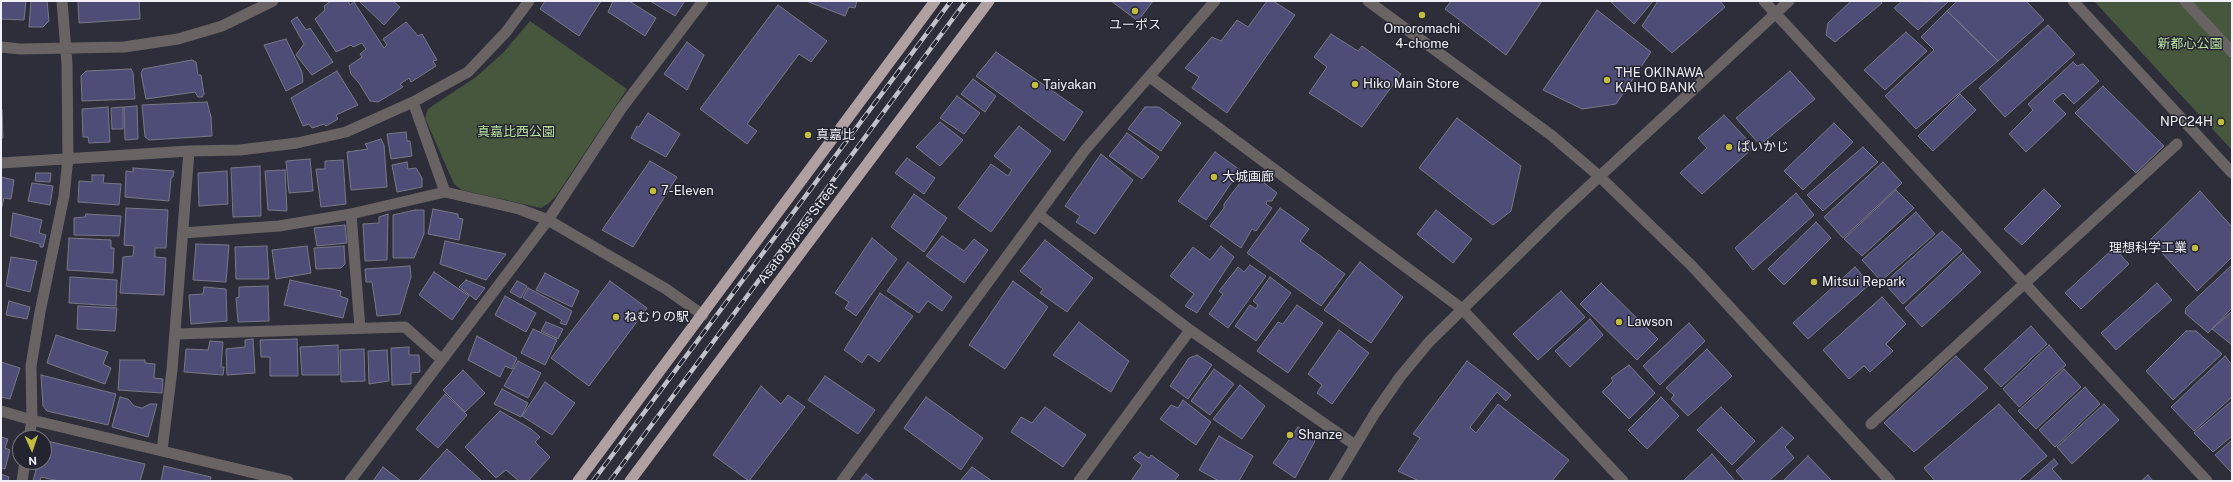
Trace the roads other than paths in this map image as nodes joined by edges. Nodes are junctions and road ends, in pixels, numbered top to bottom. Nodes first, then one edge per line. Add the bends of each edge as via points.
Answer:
1 (62, 1) edge
2 (273, 1) edge
3 (529, 1) edge
4 (703, 1) edge
5 (935, 1) edge
6 (989, 1) edge
7 (1215, 1) edge
8 (1368, 1) edge
9 (1764, 1) edge
10 (1789, 1) edge
11 (2073, 1) edge
12 (2185, 1) edge
13 (1775, 14) junction
14 (1, 47) edge
15 (67, 48) junction
16 (2232, 52) edge
17 (1150, 77) junction
18 (413, 102) junction
19 (2177, 144) dead end
20 (189, 151) junction
21 (68, 158) junction
22 (1, 163) edge
23 (2232, 173) edge
24 (1599, 176) junction
25 (445, 192) junction
26 (351, 214) junction
27 (1038, 214) junction
28 (548, 220) junction
29 (183, 233) junction
30 (2025, 284) junction
31 (1461, 308) junction
32 (703, 315) junction
33 (360, 328) junction
34 (1190, 330) junction
35 (175, 334) junction
36 (442, 360) junction
37 (1, 411) edge
38 (32, 420) junction
39 (1871, 424) dead end
40 (30, 430) edge
41 (1355, 445) junction
42 (162, 450) junction
43 (24, 470) edge
44 (22, 481) edge
45 (288, 481) edge
46 (350, 481) edge
47 (578, 481) edge
48 (630, 481) edge
49 (842, 481) edge
50 (1079, 481) edge
51 (1334, 481) edge
52 (1623, 481) edge
53 (1890, 481) edge
54 (2207, 481) edge

1 - 15 street
2 - 15 street via 222,26 178,40 124,47
3 - 18 street via 506,32 468,72
4 - 28 street via 621,109
5 - 32 highway, Asato Bypass Street
6 - 48 highway, Asato Bypass Street
7 - 17 street
8 - 24 street via 1551,135
9 - 13 street
10 - 13 street
11 - 23 street
12 - 16 street
13 - 24 street
13 - 30 street
14 - 15 street
15 - 21 street
17 - 27 street via 1110,119
17 - 31 street
18 - 20 street via 346,132 297,143 240,150
18 - 25 street
19 - 30 street
20 - 21 street
20 - 29 street
21 - 22 street
21 - 38 street via 64,196 31,366
24 - 31 street
24 - 53 street via 1692,266
25 - 26 street
25 - 28 street via 519,209
26 - 29 street via 279,226
26 - 33 street
27 - 34 street
27 - 49 street
28 - 32 street via 666,289
28 - 36 street
29 - 35 street
30 - 39 street
30 - 54 street
31 - 41 street via 1400,377
31 - 52 street
32 - 47 highway, Asato Bypass Street
33 - 35 street
33 - 36 street via 405,327
34 - 41 street
34 - 50 street
35 - 42 street
36 - 46 street
37 - 38 street
38 - 40 street
38 - 42 street
41 - 51 street
42 - 45 street
43 - 44 street

